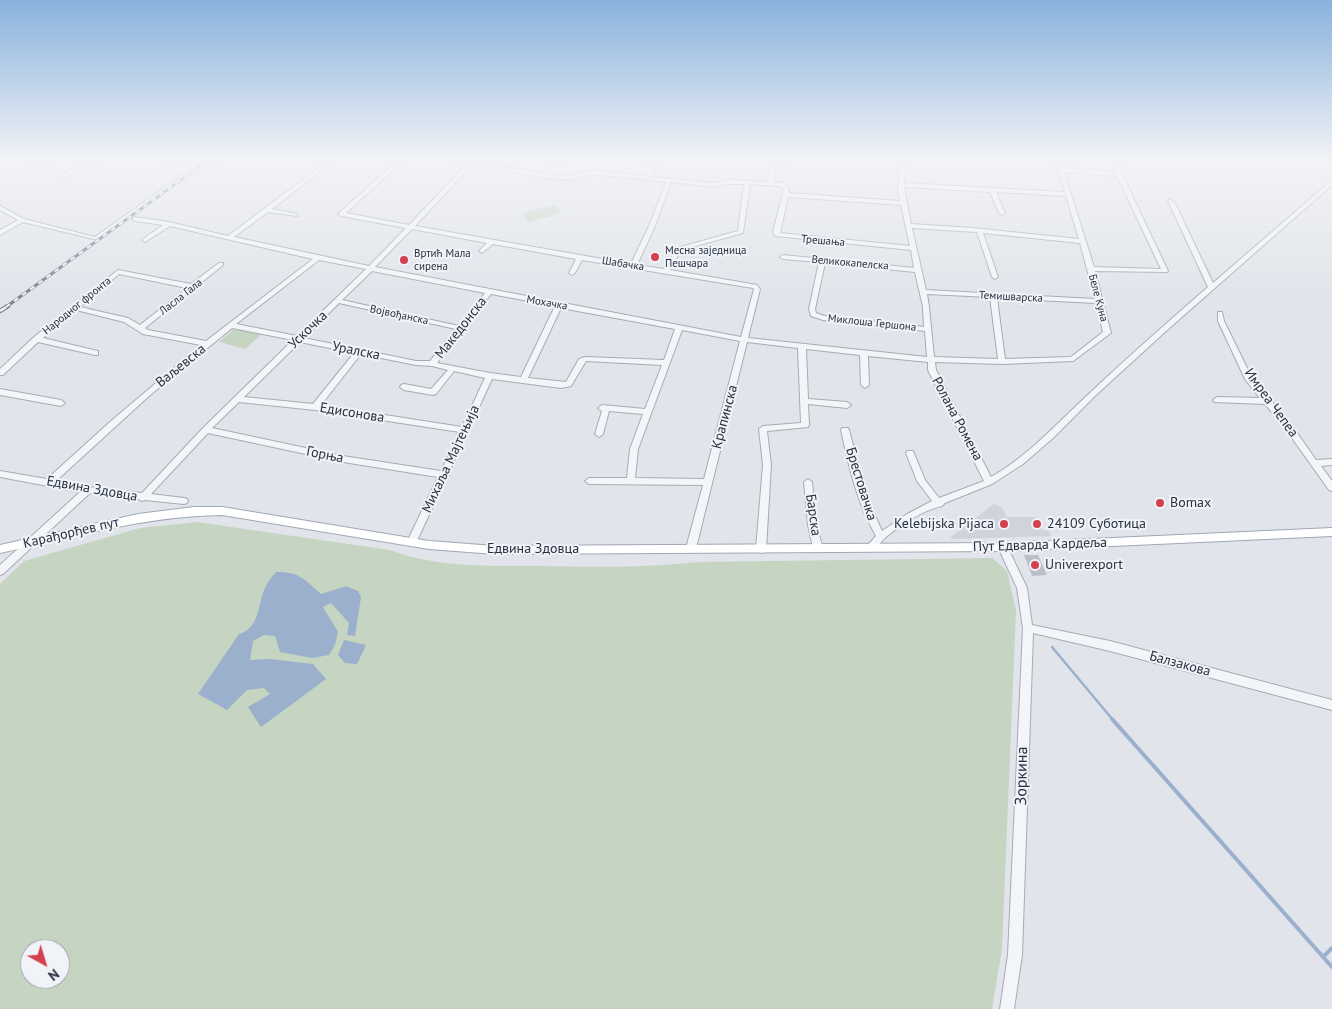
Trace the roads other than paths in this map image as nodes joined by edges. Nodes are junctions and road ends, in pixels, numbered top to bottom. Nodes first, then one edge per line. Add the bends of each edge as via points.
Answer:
1 (141, 207) edge
2 (272, 207) edge
3 (349, 207) edge
4 (430, 207) edge
5 (659, 207) edge
6 (745, 207) edge
7 (783, 207) edge
8 (904, 207) edge
9 (1000, 207) edge
10 (1070, 207) edge
11 (1135, 207) edge
12 (1174, 207) edge
13 (1303, 207) edge
14 (0, 208) edge
15 (268, 210) junction
16 (1002, 213) dead end
17 (341, 214) joint
18 (295, 215) dead end
19 (136, 219) dead end
20 (22, 220) junction
21 (169, 224) junction
22 (908, 226) junction
23 (410, 228) junction
24 (741, 232) joint
25 (980, 232) junction
26 (0, 233) edge
27 (228, 238) junction
28 (145, 240) dead end
29 (492, 241) junction
30 (1081, 242) junction
31 (912, 248) junction
32 (482, 251) dead end
33 (783, 257) dead end
34 (318, 258) junction
35 (580, 258) junction
36 (822, 261) junction
37 (221, 264) dead end
38 (633, 266) junction
39 (372, 267) junction
40 (1091, 269) junction
41 (917, 270) junction
42 (1165, 271) joint
43 (666, 272) junction
44 (572, 273) dead end
45 (995, 277) dead end
46 (755, 286) joint
47 (194, 287) junction
48 (1212, 287) junction
49 (489, 292) junction
50 (922, 292) junction
51 (993, 296) junction
52 (337, 301) junction
53 (1100, 301) junction
54 (559, 305) junction
55 (74, 308) junction
56 (1220, 314) dead end
57 (230, 325) junction
58 (460, 328) junction
59 (140, 329) junction
60 (679, 329) junction
61 (927, 329) junction
62 (37, 339) junction
63 (298, 339) junction
64 (745, 340) junction
65 (208, 344) junction
66 (802, 346) junction
67 (359, 352) junction
68 (95, 353) dead end
69 (864, 354) junction
70 (929, 358) junction
71 (1002, 362) junction
72 (666, 363) junction
73 (432, 364) junction
74 (453, 368) junction
75 (0, 373) edge
76 (490, 376) junction
77 (524, 379) junction
78 (865, 385) dead end
79 (404, 388) dead end
80 (0, 392) edge
81 (238, 399) junction
82 (1217, 400) dead end
83 (805, 401) junction
84 (1267, 401) junction
85 (61, 403) dead end
86 (847, 406) dead end
87 (316, 407) junction
88 (647, 412) junction
89 (206, 430) junction
90 (465, 430) junction
91 (845, 430) dead end
92 (599, 434) dead end
93 (910, 453) dead end
94 (1332, 462) edge
95 (1314, 463) junction
96 (0, 474) edge
97 (445, 475) junction
98 (631, 480) junction
99 (589, 481) dead end
100 (49, 482) junction
101 (708, 482) junction
102 (808, 482) dead end
103 (989, 482) junction
104 (1332, 488) edge
105 (88, 490) junction
106 (142, 498) junction
107 (184, 501) dead end
108 (939, 504) junction
109 (142, 517) joint
110 (1332, 532) edge
111 (880, 536) junction
112 (30, 542) junction
113 (412, 542) junction
114 (1003, 547) junction
115 (0, 548) edge
116 (691, 548) junction
117 (818, 548) junction
118 (871, 548) junction
119 (928, 548) joint
120 (761, 549) junction
121 (0, 571) edge
122 (1028, 628) junction
123 (1332, 705) edge
124 (1007, 1009) edge

1 - 20 street via 96,239
2 - 15 street
3 - 17 street
4 - 23 street, Ускочка
5 - 38 street
6 - 24 street
7 - 31 street, Трешања via 776,232 778,236
8 - 22 street, Ролана Ромена
9 - 16 street
10 - 30 street, Беле Куна
11 - 42 street
12 - 48 street
13 - 48 street
14 - 20 street
15 - 18 street
15 - 27 street
17 - 23 street, Шабачка
19 - 21 street, Мохачка
20 - 26 street
21 - 27 street, Мохачка
21 - 28 street
22 - 25 street
22 - 31 street, Ролана Ромена
23 - 29 street, Шабачка
23 - 39 street, Ускочка
24 - 43 street via 679,248
25 - 30 street
25 - 45 street
27 - 34 street, Мохачка
29 - 32 street
29 - 35 street, Шабачка
30 - 40 street, Беле Куна
31 - 41 street, Ролана Ромена
33 - 36 street, Великокапелска
34 - 39 street, Мохачка
34 - 57 street, Ваљевска
35 - 38 street, Шабачка
35 - 44 street
36 - 41 street, Великокапелска
36 - 61 street, Миклоша Гершона via 813,314 823,318
37 - 47 street, Ласла Гала
38 - 43 street, Шабачка
39 - 49 street, Мохачка
39 - 52 street, Ускочка
40 - 42 street
40 - 53 street, Беле Куна
41 - 50 street, Ролана Ромена
43 - 46 street, Шабачка
46 - 64 street, Крапинска via 758,291
47 - 55 street, Народног фронта via 118,272
47 - 59 street, Ласла Гала
48 - 103 street via 1037,446
49 - 54 street, Мохачка
49 - 58 street, Македонска
50 - 51 street, Темишварска
50 - 61 street, Ролана Ромена
51 - 53 street, Темишварска
51 - 71 street
52 - 58 street, Војвођанска
52 - 63 street, Ускочка
53 - 71 street, Беле Куна via 1107,333 1074,359
54 - 60 street, Мохачка
54 - 77 street
55 - 59 street via 126,320
55 - 62 street, Народног фронта
56 - 84 street, Имреа Чепеа via 1249,379
57 - 63 street, Уралска
57 - 65 street, Ваљевска
58 - 73 street, Македонска
59 - 65 street
60 - 64 street, Мохачка
60 - 72 street
61 - 70 street, Ролана Ромена
62 - 68 street, Народног фронта
62 - 75 street, Народног фронта
63 - 67 street, Уралска
63 - 81 street, Ускочка
64 - 66 street, Мохачка
64 - 101 street, Крапинска
65 - 100 street, Ваљевска via 109,426
66 - 69 street, Мохачка
66 - 83 street
67 - 73 street, Уралска
67 - 87 street
69 - 70 street, Мохачка
69 - 78 street
70 - 71 street, Беле Куна
70 - 103 street, Ролана Ромена via 938,385
72 - 77 street, Уралска via 585,359 568,384 561,386
72 - 88 street
73 - 74 street, Уралска
74 - 76 street, Уралска
74 - 79 street via 433,392
76 - 77 street, Уралска
76 - 90 street, Михаља Мајтењија
80 - 85 street
81 - 87 street, Едисонова
81 - 89 street, Ускочка
82 - 84 street
83 - 86 street
83 - 120 street via 805,425 763,429 767,465
84 - 95 street, Имреа Чепеа
87 - 90 street, Едисонова
88 - 92 street via 604,409
88 - 98 street via 634,449
89 - 97 street, Горња via 343,459
89 - 106 street, Ускочка
90 - 97 street, Михаља Мајтењија
91 - 111 street, Брестовачка via 862,492
93 - 108 street via 920,481
94 - 95 street
95 - 104 street, Имреа Чепеа
96 - 100 street, Едвина Здовца
97 - 113 street, Михаља Мајтењија
98 - 99 street
98 - 101 street
100 - 105 street, Едвина Здовца
101 - 116 street, Крапинска
102 - 117 street, Барска
103 - 108 street
105 - 106 street, Едвина Здовца
105 - 112 street
106 - 107 street, Едвина Здовца
108 - 111 street via 906,519
109 - 112 main road, Карађорђев пут
109 - 113 main road, Едвина Здовца via 222,511
110 - 114 main road, Пут Едварда Кардеља
111 - 118 street
112 - 115 main road, Карађорђев пут
112 - 121 street
113 - 116 main road, Едвина Здовца via 495,550
114 - 119 main road, Пут Едварда Кардеља
114 - 122 street, Зоркина via 1022,588
116 - 120 main road, Едвина Здовца
117 - 118 main road, Едвина Здовца
117 - 120 main road, Едвина Здовца
118 - 119 main road, Едвина Здовца
122 - 123 street, Балзакова via 1110,646
122 - 124 street, Зоркина via 1015,955

